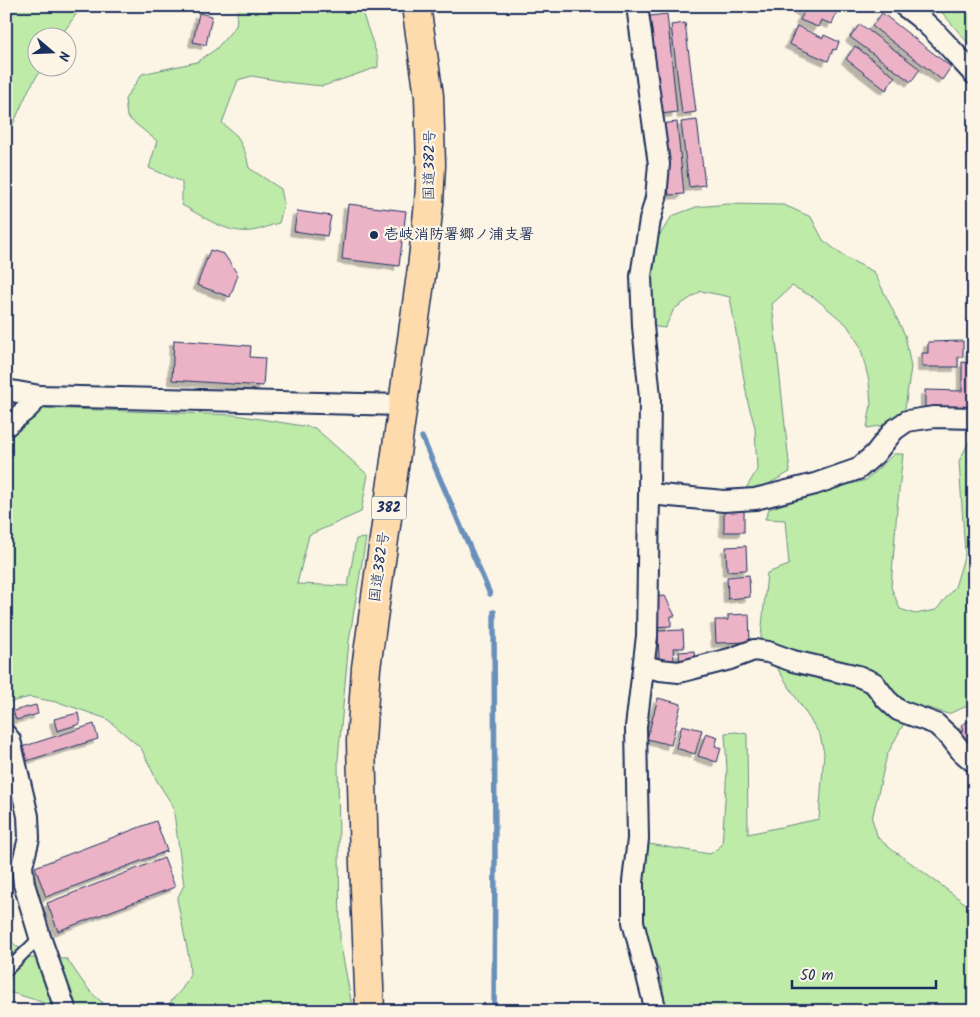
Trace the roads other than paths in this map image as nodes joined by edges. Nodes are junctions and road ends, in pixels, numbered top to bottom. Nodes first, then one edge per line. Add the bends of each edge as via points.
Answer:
1 (416, 6) edge
2 (637, 6) edge
3 (904, 6) edge
4 (974, 74) edge
5 (6, 390) edge
6 (40, 396) junction
7 (402, 405) junction
8 (974, 418) edge
9 (6, 426) edge
10 (649, 494) junction
11 (644, 666) junction
12 (6, 734) edge
13 (974, 762) edge
14 (40, 937) junction
15 (6, 971) edge
16 (66, 1011) edge
17 (370, 1011) edge
18 (656, 1011) edge

1 - 7 highway, 国道382号 / 382 via 430,96 431,165 423,258
2 - 10 street via 659,164 641,276 650,398
3 - 4 street via 939,36
5 - 6 street
6 - 7 street
6 - 9 street
7 - 17 highway, 国道382号 / 382 via 366,668 361,741
8 - 10 street via 934,417 907,421 894,430 858,469 755,499 724,501
10 - 11 street
11 - 13 street via 679,672 754,650 858,676 874,683 898,710 936,724
11 - 18 street via 636,727 638,839 633,922
12 - 14 street via 28,816 29,838 22,866
14 - 15 lane
14 - 16 street

